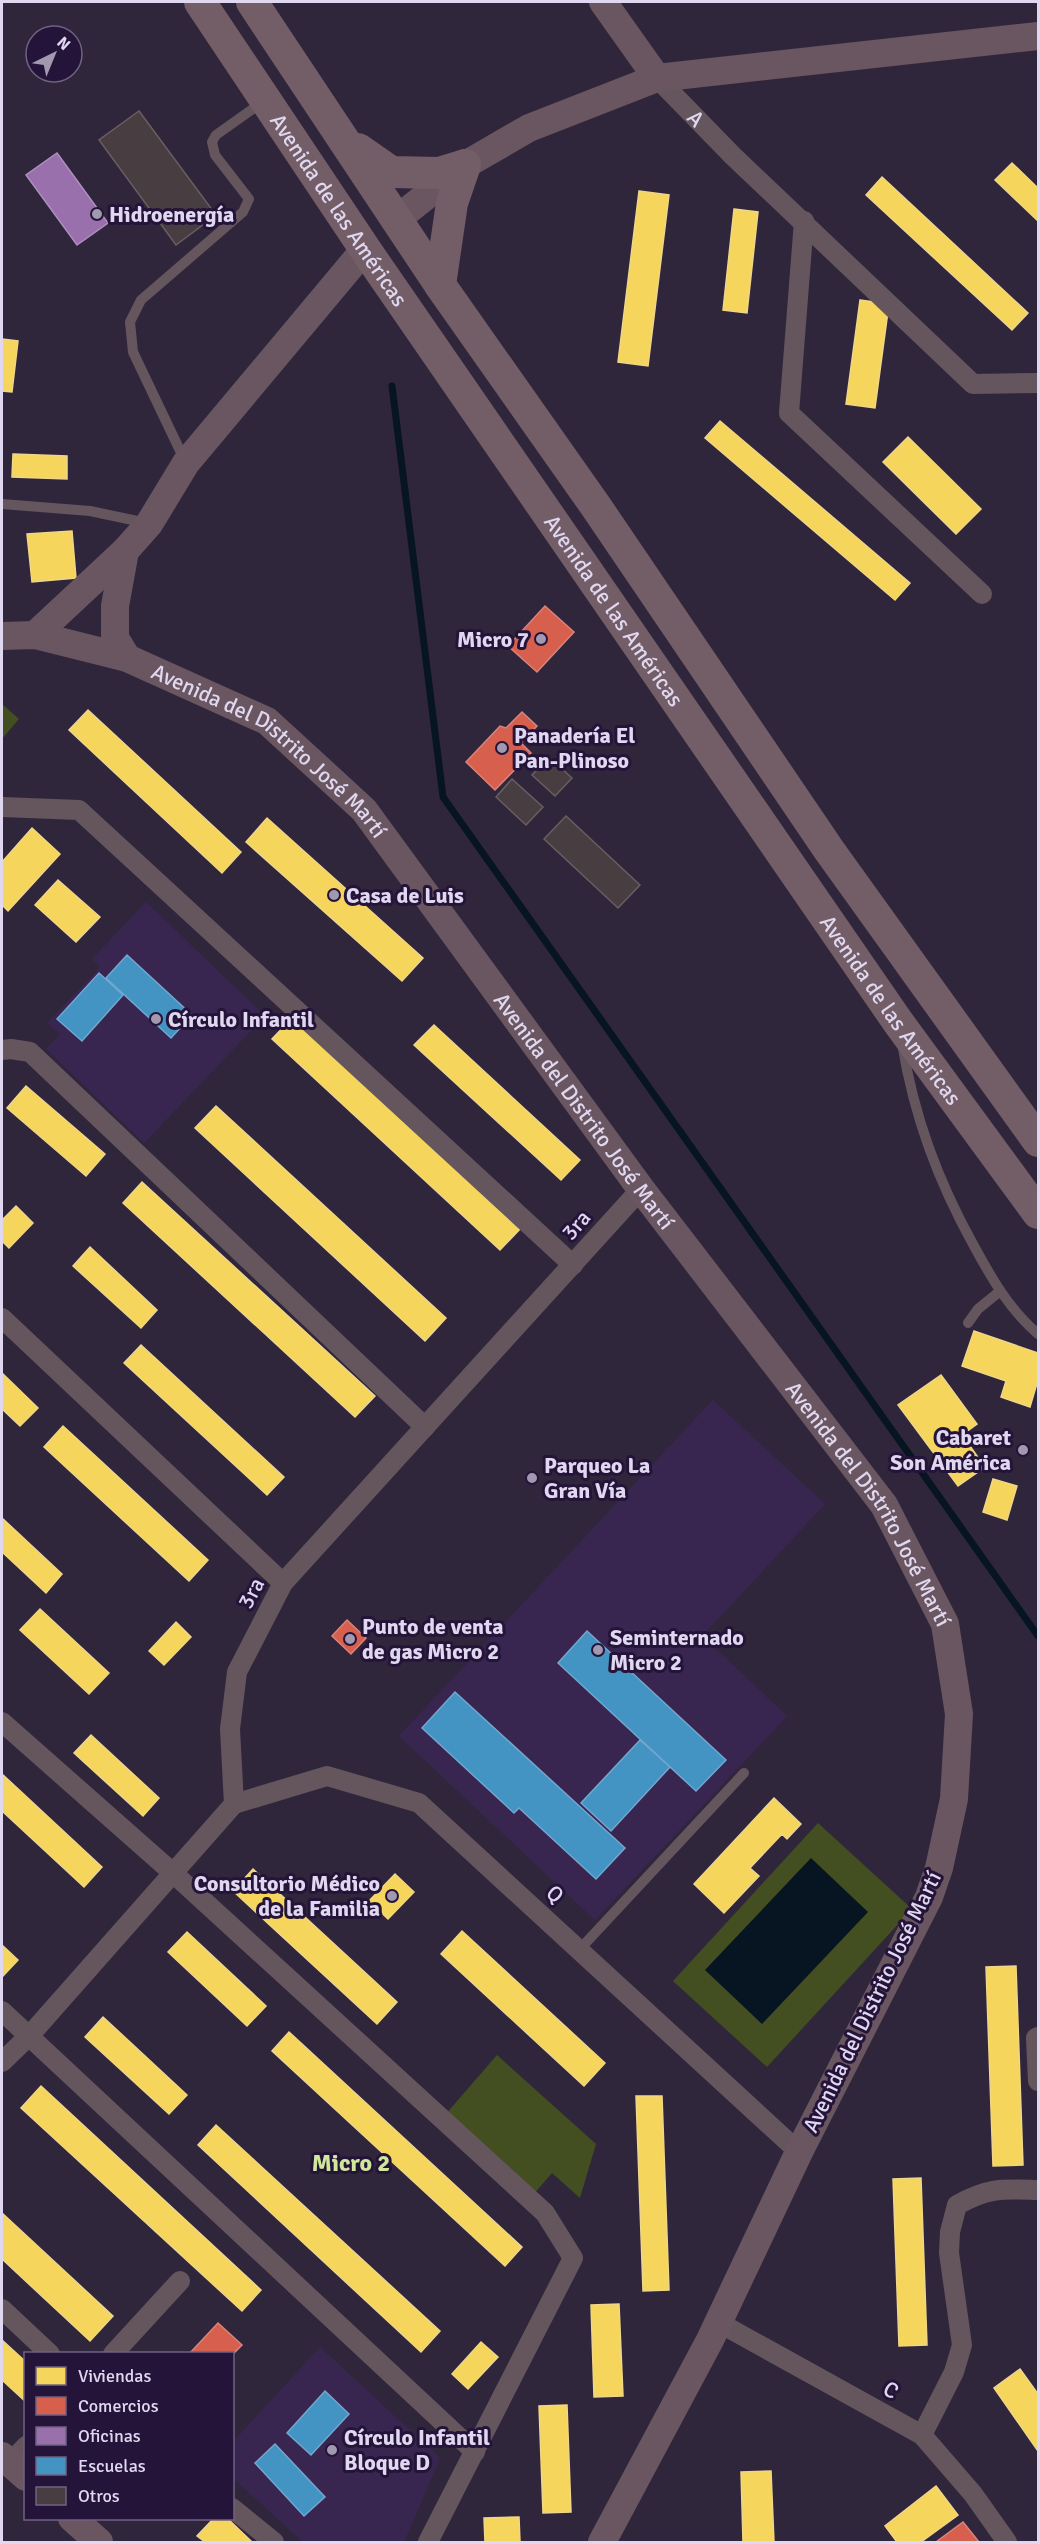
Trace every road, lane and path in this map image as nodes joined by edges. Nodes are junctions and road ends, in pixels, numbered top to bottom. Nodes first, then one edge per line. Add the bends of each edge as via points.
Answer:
1 (200, 2) edge
2 (252, 2) edge
3 (603, 2) edge
4 (1038, 36) edge
5 (657, 78) junction
6 (266, 99) junction
7 (341, 136) junction
8 (465, 165) junction
9 (397, 219) junction
10 (804, 221) junction
11 (365, 249) junction
12 (441, 285) junction
13 (1038, 383) edge
14 (186, 463) junction
15 (2, 504) edge
16 (148, 524) junction
17 (125, 551) junction
18 (982, 594) dead end
19 (35, 635) junction
20 (2, 636) edge
21 (127, 658) junction
22 (2, 807) edge
23 (898, 1022) junction
24 (2, 1050) edge
25 (1038, 1141) edge
26 (641, 1188) junction
27 (1038, 1214) edge
28 (573, 1265) junction
29 (999, 1292) junction
30 (2, 1318) edge
31 (968, 1323) dead end
32 (1038, 1335) edge
33 (426, 1427) junction
34 (283, 1583) junction
35 (2, 1722) edge
36 (744, 1773) dead end
37 (234, 1804) junction
38 (173, 1873) junction
39 (580, 1949) junction
40 (2, 2011) edge
41 (30, 2035) junction
42 (1038, 2037) edge
43 (2, 2062) edge
44 (1038, 2081) edge
45 (799, 2152) junction
46 (1038, 2190) edge
47 (180, 2281) dead end
48 (2, 2309) edge
49 (716, 2321) junction
50 (48, 2352) edge
51 (115, 2352) edge
52 (922, 2434) junction
53 (475, 2452) junction
54 (234, 2510) edge
55 (74, 2520) edge
56 (99, 2542) edge
57 (274, 2542) edge
58 (428, 2542) edge
59 (602, 2542) edge
60 (1007, 2542) edge

1 - 6 main road, Avenida de las Américas
2 - 7 main road, Avenida de las Américas
3 - 5 main road, A
4 - 5 main road
5 - 8 main road via 529,128
5 - 10 street, A
6 - 11 main road, Avenida de las Américas
6 - 14 lane via 212,142 215,155 249,199 243,212 141,300 130,322 133,352
7 - 8 main road via 391,172 439,173
7 - 9 main road, Avenida de las Américas
8 - 9 main road
8 - 12 main road via 452,203
9 - 11 main road
9 - 12 main road, Avenida de las Américas
10 - 13 street, A via 973,384
10 - 18 street via 789,413
11 - 14 main road
11 - 23 main road, Avenida de las Américas
12 - 25 main road, Avenida de las Américas via 829,850
14 - 16 main road
15 - 16 lane via 90,511
16 - 17 main road
17 - 19 main road
17 - 21 main road via 115,606 115,638
19 - 20 main road, Avenida del Distrito José Martí
19 - 21 main road, Avenida del Distrito José Martí
21 - 26 main road, Avenida del Distrito José Martí via 267,721 364,810
22 - 28 street via 79,810
23 - 27 main road, Avenida de las Américas
23 - 29 lane via 909,1089 924,1135 949,1200
24 - 33 street via 30,1052
26 - 28 street, 3ra
26 - 45 main road, Avenida del Distrito José Martí via 884,1505 945,1624 959,1714 954,1799 939,1868 929,1897
28 - 33 street, 3ra
29 - 31 lane
29 - 32 lane
30 - 34 street
33 - 34 street, 3ra
34 - 37 street, 3ra via 237,1672 230,1729
35 - 38 street
36 - 39 lane
37 - 38 street
37 - 39 street, Q via 327,1776 419,1803
38 - 41 street
38 - 53 street via 547,2210 573,2258
39 - 45 street, Q
40 - 41 street
41 - 43 street
41 - 53 street
42 - 44 street
45 - 49 main road, Avenida del Distrito José Martí
46 - 52 street via 979,2193 957,2205 949,2253 962,2345 954,2372
47 - 51 street
48 - 50 street
49 - 52 street, C
49 - 59 main road, Avenida del Distrito José Martí via 710,2340
52 - 60 street, C
53 - 58 street
54 - 57 street
55 - 56 main road

